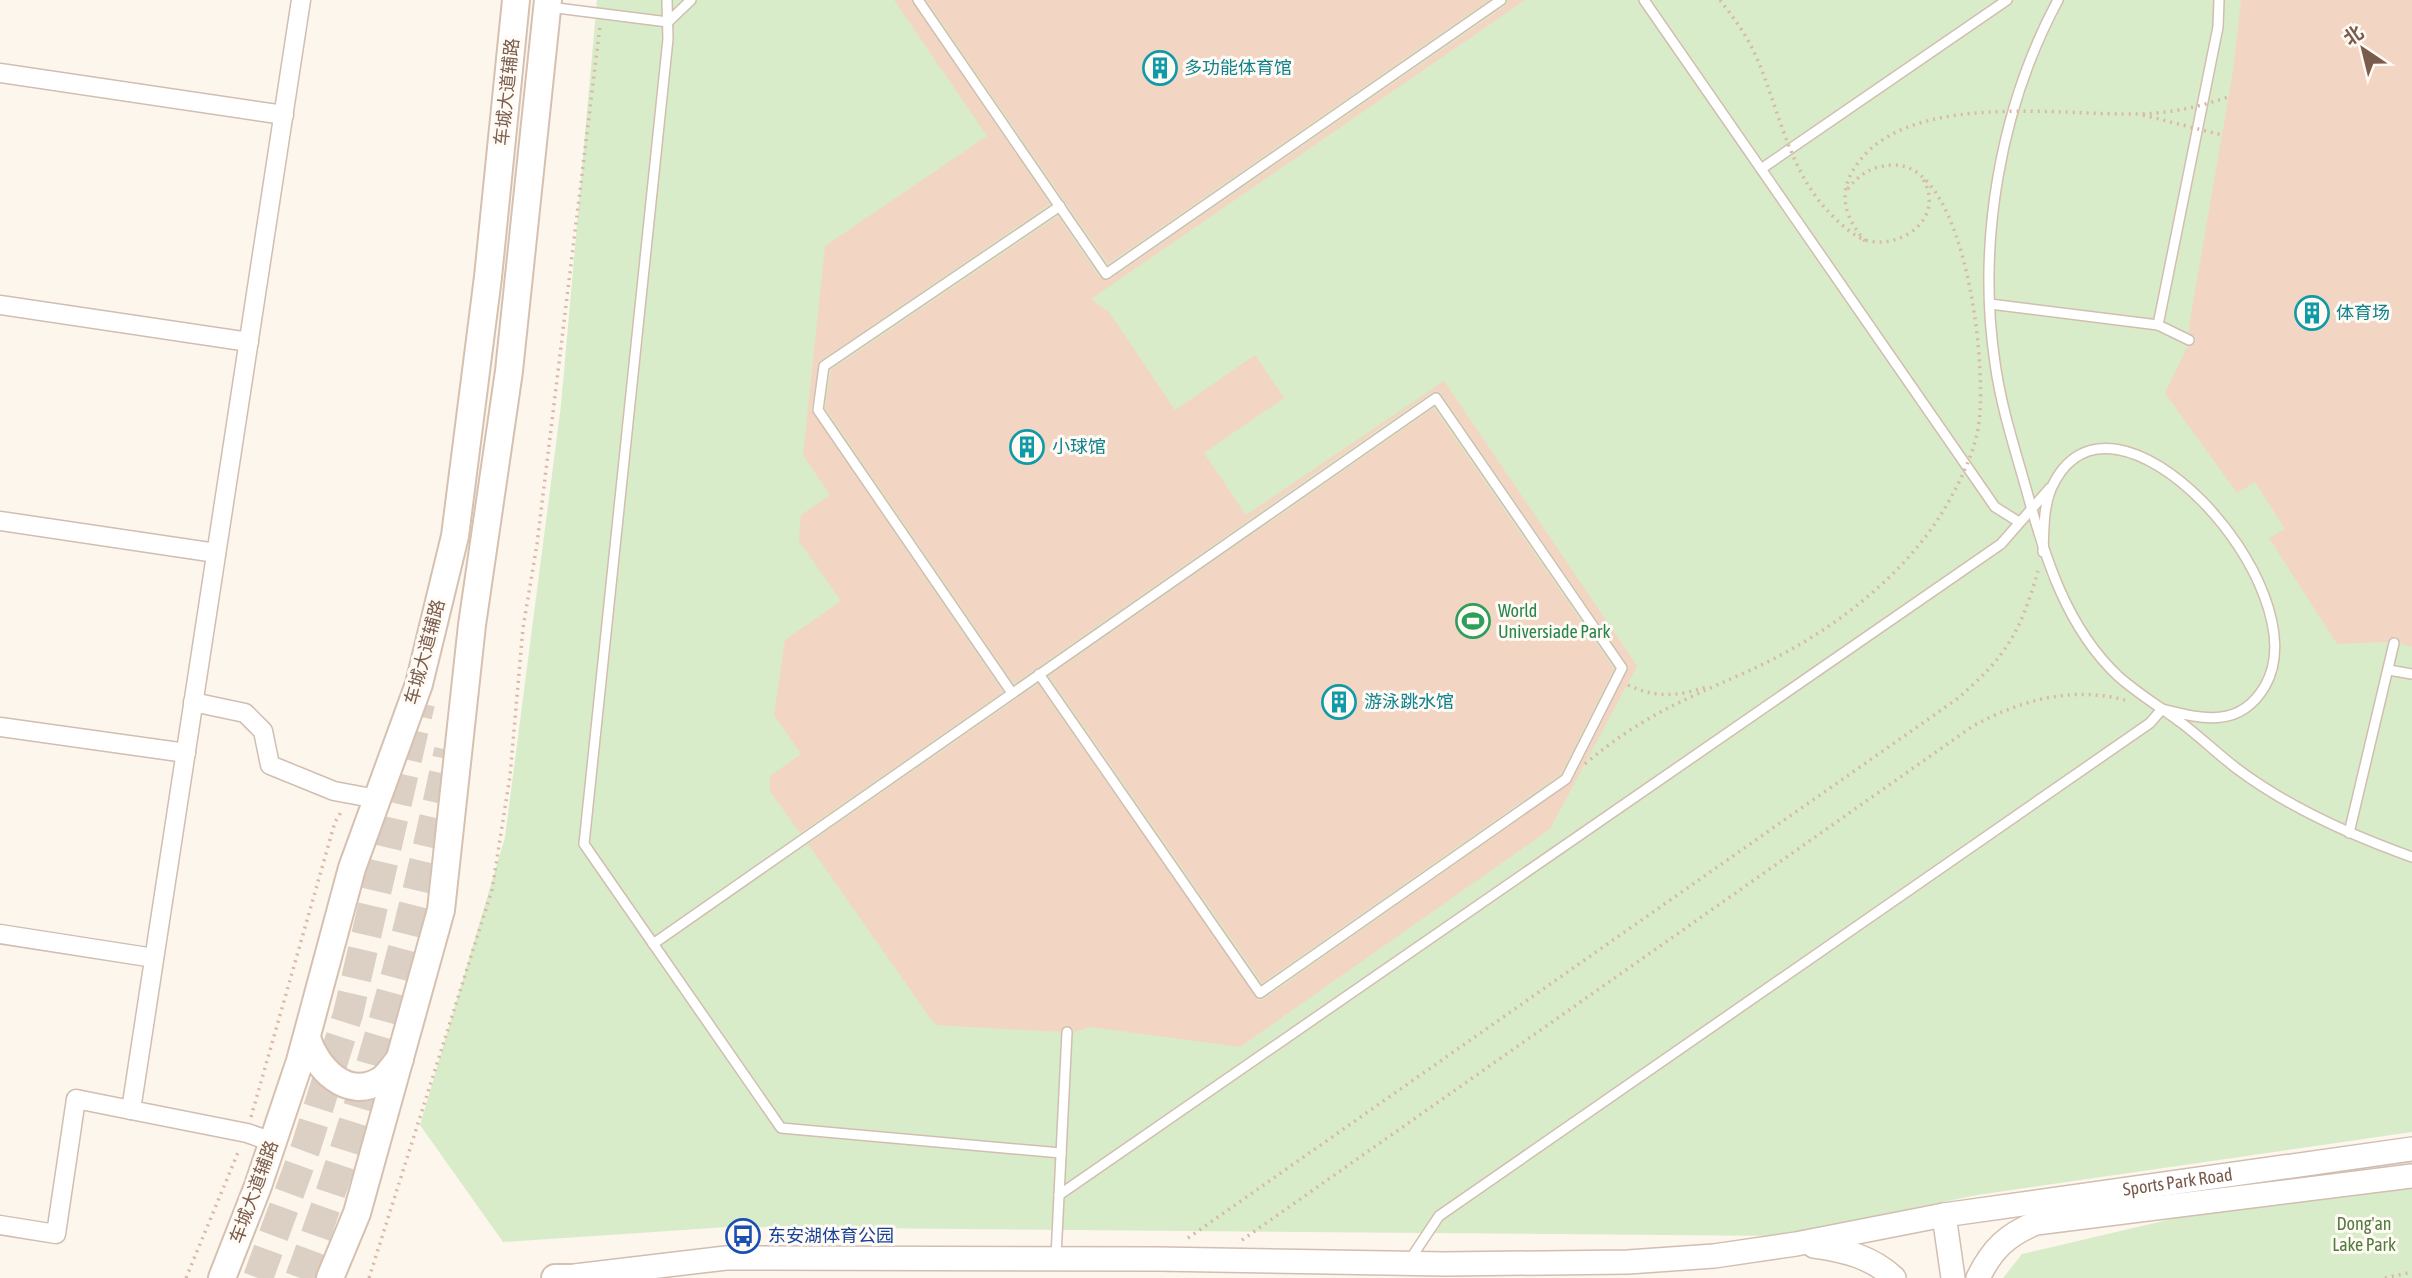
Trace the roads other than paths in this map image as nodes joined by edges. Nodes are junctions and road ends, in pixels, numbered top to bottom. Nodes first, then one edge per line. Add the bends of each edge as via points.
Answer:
1 (301, 0) edge
2 (516, 0) edge
3 (667, 0) edge
4 (691, 0) edge
5 (918, 0) edge
6 (1501, 0) edge
7 (1644, 0) edge
8 (2007, 0) edge
9 (2057, 0) edge
10 (2219, 0) edge
11 (548, 4) edge
12 (668, 22) junction
13 (0, 73) edge
14 (284, 115) junction
15 (1762, 169) junction
16 (1059, 206) junction
17 (1990, 304) junction
18 (0, 305) edge
19 (2158, 325) junction
20 (2189, 340) dead end
21 (249, 342) junction
22 (2023, 478) junction
23 (2055, 483) junction
24 (2032, 509) junction
25 (0, 521) edge
26 (2019, 523) junction
27 (2043, 552) junction
28 (216, 553) junction
29 (2394, 643) dead end
30 (2389, 670) junction
31 (1040, 674) junction
32 (2412, 674) edge
33 (1012, 693) junction
34 (193, 702) junction
35 (2162, 709) junction
36 (0, 727) edge
37 (186, 754) junction
38 (366, 796) junction
39 (2349, 833) junction
40 (2412, 857) edge
41 (0, 934) edge
42 (653, 944) junction
43 (154, 958) junction
44 (1067, 1032) dead end
45 (307, 1038) junction
46 (400, 1058) junction
47 (131, 1110) junction
48 (273, 1142) junction
49 (2412, 1149) edge
50 (1061, 1153) junction
51 (2412, 1176) edge
52 (1059, 1195) junction
53 (1944, 1215) junction
54 (0, 1225) edge
55 (1796, 1244) junction
56 (1056, 1259) junction
57 (1407, 1264) junction
58 (565, 1277) edge
59 (222, 1278) edge
60 (330, 1278) edge
61 (555, 1278) edge
62 (592, 1278) edge
63 (1894, 1278) edge
64 (1953, 1278) edge
65 (1978, 1278) edge

1 - 14 street
2 - 38 main road, 车城大道辅路 via 488,277 455,536 419,684
3 - 12 lane
4 - 12 lane
5 - 16 lane
6 - 16 lane via 1106,274
7 - 15 lane
8 - 15 lane
9 - 17 lane via 2020,86 2002,154 1992,223
10 - 19 lane via 2218,27
11 - 12 lane
11 - 46 main road, 车城大道辅路 via 509,371 472,625 441,910
12 - 42 lane via 584,844
13 - 14 street
14 - 21 street
15 - 26 lane via 1995,507
16 - 33 lane via 824,366 818,410
17 - 19 lane
17 - 22 lane via 1995,362
18 - 21 street
19 - 20 lane
21 - 28 street
22 - 23 lane via 2038,491
22 - 24 lane
23 - 24 lane
23 - 27 lane via 2045,513
23 - 35 lane via 2063,468 2078,456 2098,450 2136,454 2166,469 2191,488 2217,518 2264,594 2275,657 2258,698 2241,711 2220,718 2203,719
24 - 26 lane
24 - 27 lane
25 - 28 street
26 - 52 lane via 2001,544
27 - 35 lane via 2084,633 2118,676
28 - 34 street
29 - 30 lane
30 - 32 lane
30 - 39 lane
31 - 31 lane via 1436,398 1622,667 1566,779 1260,993
31 - 33 lane
33 - 42 lane
34 - 37 street
34 - 38 street via 245,713 263,731 270,765 334,791
35 - 39 lane via 2238,769 2296,807
35 - 57 lane via 2150,723 1439,1216
36 - 37 street
37 - 43 street
38 - 45 main road, 车城大道辅路 via 352,869
39 - 40 lane
41 - 43 street
42 - 50 lane via 781,1129
43 - 47 street
44 - 50 lane
45 - 46 main road via 321,1069 348,1085 381,1080
45 - 48 main road, 车城大道辅路
46 - 60 main road, 车城大道辅路 via 357,1213
47 - 48 street
47 - 54 street via 76,1099 56,1234
48 - 59 main road, 车城大道辅路
49 - 53 street, Sports Park Road
50 - 52 lane
51 - 65 street, Sports Park Road via 2036,1223 2011,1234 1993,1250
52 - 56 lane
53 - 55 street, Sports Park Road
53 - 64 street
55 - 57 street, Sports Park Road via 1628,1262
55 - 63 street via 1856,1254
56 - 57 street, Sports Park Road
56 - 58 street, Sports Park Road via 726,1258
58 - 61 main road
58 - 62 main road

